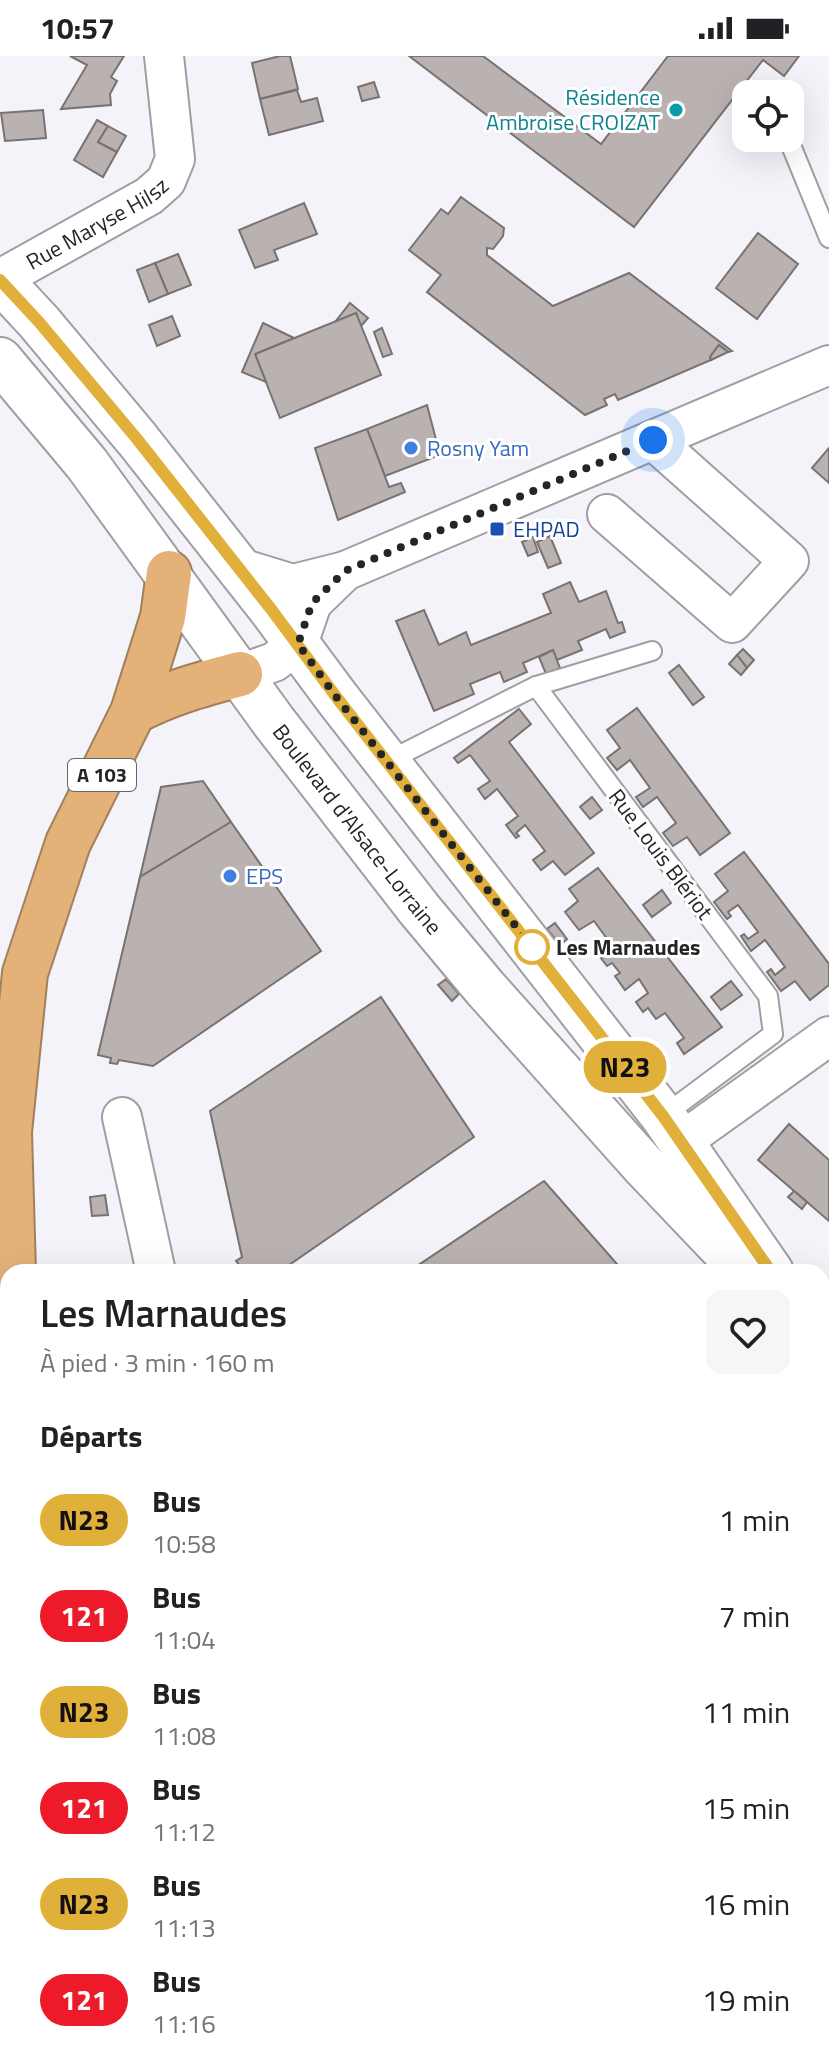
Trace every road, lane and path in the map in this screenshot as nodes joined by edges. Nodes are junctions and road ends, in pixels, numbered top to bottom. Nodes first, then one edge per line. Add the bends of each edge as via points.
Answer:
1 (164, 56) edge
2 (794, 152) edge
3 (829, 238) edge
4 (0, 279) edge
5 (0, 360) edge
6 (829, 365) edge
7 (137, 439) junction
8 (653, 440) junction
9 (607, 514) dead end
10 (237, 567) junction
11 (345, 571) junction
12 (169, 573) junction
13 (298, 644) junction
14 (652, 651) dead end
15 (240, 674) junction
16 (536, 686) junction
17 (133, 712) junction
18 (388, 761) junction
19 (829, 1036) edge
20 (122, 1117) dead end
21 (672, 1129) junction
22 (13, 1264) edge
23 (154, 1264) edge
24 (738, 1264) edge
25 (765, 1264) edge

1 - 4 street, Rue Maryse Hilsz via 175,159 166,181 149,196
2 - 3 lane
4 - 7 main road
5 - 12 main road, Boulevard d'Alsace-Lorraine
6 - 8 street
7 - 10 main road
7 - 12 main road via 171,521
8 - 9 street via 789,561 732,623
8 - 11 street
10 - 11 street via 293,584
10 - 13 main road
11 - 13 street via 312,603
12 - 15 main road, Boulevard d'Alsace-Lorraine
12 - 17 highway, A 103 via 163,617
13 - 15 street via 274,662
13 - 18 main road
14 - 16 lane
15 - 17 highway via 163,695
15 - 24 main road, Boulevard d'Alsace-Lorraine via 485,988
16 - 18 lane
16 - 21 lane, Rue Louis Blériot via 768,996 773,1034
17 - 22 highway, A 103 via 68,843 25,973 9,1132
18 - 21 main road
19 - 21 street
20 - 23 street
21 - 25 main road

